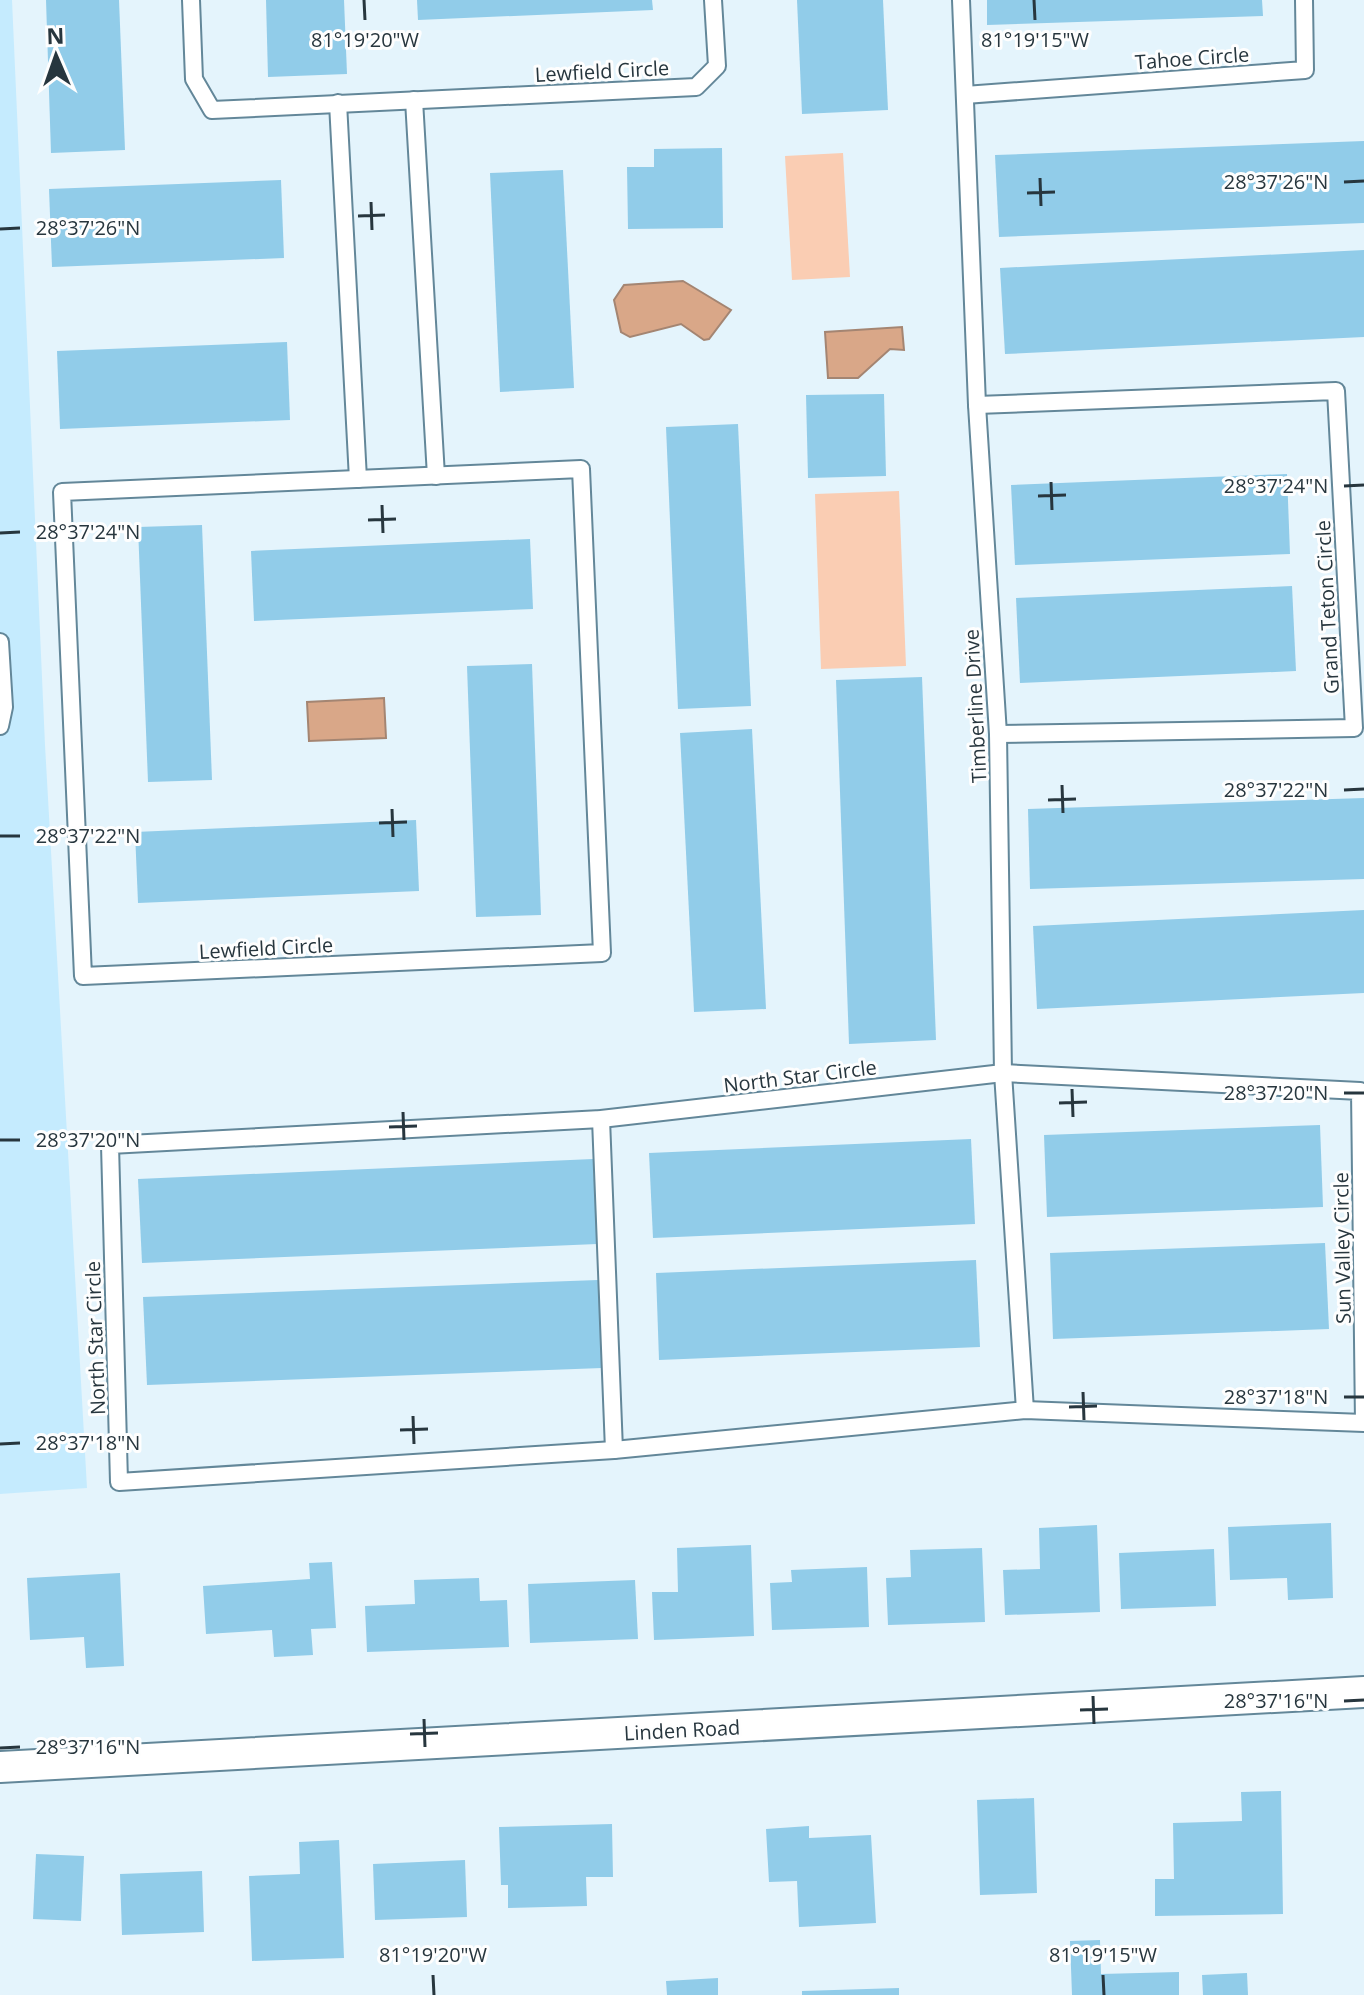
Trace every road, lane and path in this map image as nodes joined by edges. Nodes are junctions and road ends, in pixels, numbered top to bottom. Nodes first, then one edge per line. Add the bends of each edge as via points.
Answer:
1 (191, 0) edge
2 (713, 0) edge
3 (961, 0) edge
4 (1304, 0) edge
5 (965, 95) junction
6 (414, 100) junction
7 (338, 103) junction
8 (977, 405) junction
9 (436, 476) junction
10 (358, 479) junction
11 (0, 642) edge
12 (0, 726) edge
13 (998, 734) junction
14 (1003, 1073) junction
15 (601, 1119) junction
16 (1025, 1410) junction
17 (614, 1450) junction
18 (1364, 1692) edge
19 (0, 1767) edge

1 - 7 lane, Lewfield Circle via 194,79 212,110
2 - 6 lane, Lewfield Circle via 717,66 696,87
3 - 5 lane, Timberline Drive
4 - 5 lane, Tahoe Circle via 1305,70
5 - 8 lane, Timberline Drive
6 - 7 lane, Lewfield Circle
6 - 9 lane
7 - 10 lane
8 - 13 lane, Timberline Drive
8 - 13 lane, Grand Teton Circle via 1336,391 1354,728
9 - 10 lane, Lewfield Circle
9 - 10 lane, Lewfield Circle via 581,469 602,953 83,976 62,492
11 - 12 lane
13 - 14 lane, Timberline Drive
14 - 15 lane, North Star Circle
14 - 16 lane, Timberline Drive
14 - 16 lane, Sun Valley Circle via 1360,1091 1364,1423
15 - 17 lane
15 - 17 lane, North Star Circle via 110,1145 119,1482
16 - 17 lane
18 - 19 street, Linden Road

